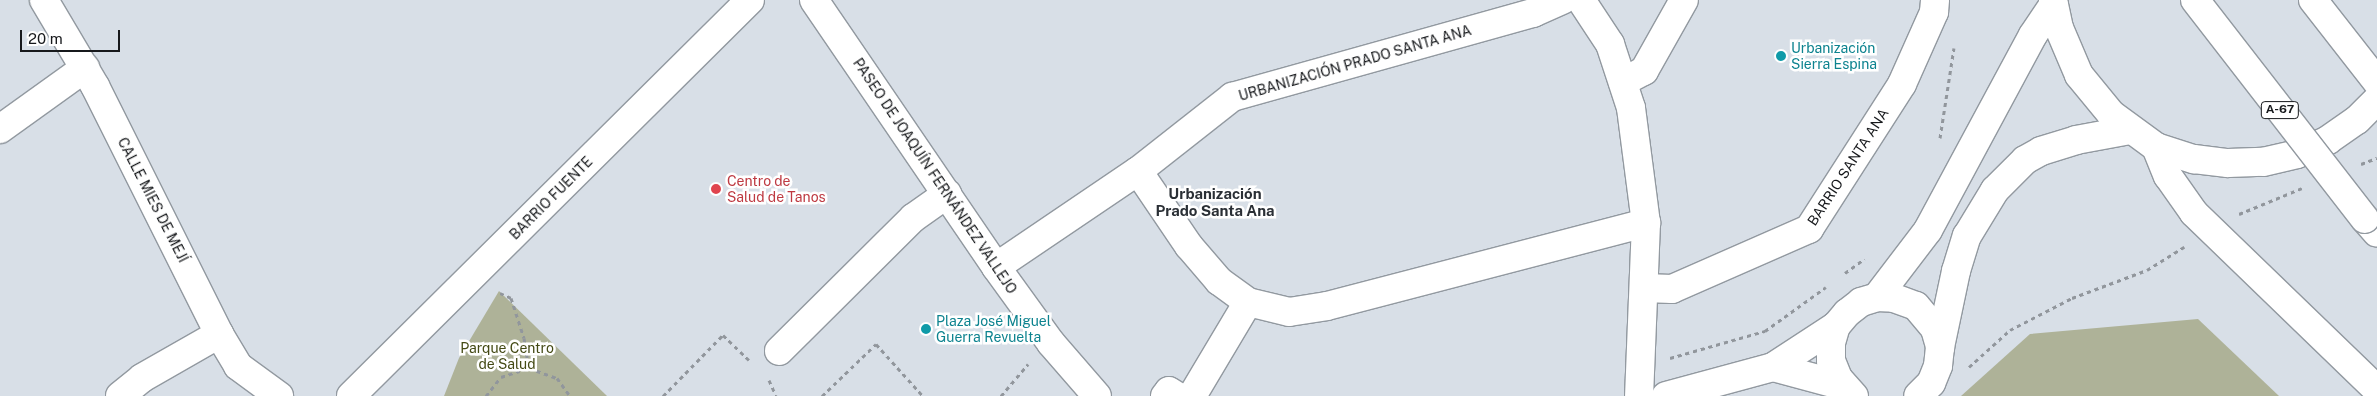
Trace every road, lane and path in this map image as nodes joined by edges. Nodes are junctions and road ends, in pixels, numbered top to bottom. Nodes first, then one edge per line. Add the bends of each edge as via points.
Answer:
1 (44, 0) edge
2 (750, 0) edge
3 (814, 0) edge
4 (1562, 0) edge
5 (1580, 0) edge
6 (1684, 0) edge
7 (1935, 0) edge
8 (2195, 0) edge
9 (2312, 0) edge
10 (2053, 2) edge
11 (85, 68) junction
12 (1623, 82) junction
13 (2377, 82) edge
14 (2377, 100) edge
15 (0, 128) edge
16 (2130, 130) junction
17 (2156, 147) junction
18 (1138, 171) junction
19 (947, 194) junction
20 (1646, 224) junction
21 (2371, 226) edge
22 (996, 267) junction
23 (468, 280) junction
24 (1644, 288) junction
25 (1877, 297) junction
26 (1248, 302) junction
27 (1836, 326) junction
28 (2010, 330) dead end
29 (219, 334) junction
30 (723, 335) dead end
31 (1051, 342) junction
32 (1940, 347) junction
33 (779, 351) dead end
34 (529, 368) junction
35 (1773, 368) junction
36 (1966, 373) dead end
37 (2377, 390) edge
38 (1849, 391) edge
39 (1925, 392) edge
40 (120, 396) edge
41 (279, 396) edge
42 (351, 396) edge
43 (486, 396) edge
44 (570, 396) edge
45 (664, 396) edge
46 (822, 396) edge
47 (923, 396) edge
48 (1001, 396) edge
49 (1097, 396) edge
50 (1165, 396) edge
51 (1177, 396) edge
52 (1192, 396) edge
53 (1640, 396) edge
54 (1666, 396) edge

1 - 11 main road, CALLE MIES DE MEJÍ
2 - 23 main road, BARRIO FUENTE
3 - 19 main road, PASEO DE JOAQUÍN FERNÁNDEZ VALLEJO
4 - 18 main road, URBANIZACIÓN PRADO SANTA ANA via 1533,13 1232,97
5 - 12 main road via 1610,44
6 - 12 main road via 1644,70
7 - 24 main road, BARRIO SANTA ANA via 1934,12 1902,84 1809,228 1672,289
8 - 21 main road, A-67, bridge
9 - 13 main road
10 - 16 main road via 2059,28 2079,74 2094,95
10 - 25 main road via 1928,230
11 - 15 main road
11 - 29 main road, CALLE MIES DE MEJÍ
12 - 20 main road via 1631,108
14 - 17 main road via 2357,120 2328,140 2297,154 2263,162 2220,162
16 - 17 main road
16 - 32 main road via 2076,140 2041,151 2025,160 1995,190 1967,236
17 - 37 main road via 2178,193 2200,219
18 - 22 main road, URBANIZACIÓN PRADO SANTA ANA
18 - 26 main road via 1205,267
19 - 22 main road, PASEO DE JOAQUÍN FERNÁNDEZ VALLEJO
19 - 33 main road via 913,218
20 - 24 main road
20 - 26 main road via 1306,311 1289,312
22 - 31 main road, PASEO DE JOAQUÍN FERNÁNDEZ VALLEJO
23 - 34 path via 510,298 524,338
23 - 42 main road, BARRIO FUENTE
24 - 53 main road
25 - 27 main road via 1854,308
25 - 32 main road via 1894,298 1916,306 1935,329
26 - 52 main road
27 - 35 main road
27 - 38 main road via 1831,343 1831,361
28 - 36 path
29 - 40 main road via 142,378
29 - 41 main road, CALLE MIES DE MEJÍ via 238,366
30 - 45 path
31 - 48 path via 1014,376
31 - 49 main road, PASEO DE JOAQUÍN FERNÁNDEZ VALLEJO
32 - 39 main road via 1938,366
34 - 43 path via 501,377
34 - 44 path via 557,378
35 - 38 main road
35 - 54 main road
46 - 47 path via 876,344
50 - 51 main road via 1169,391

